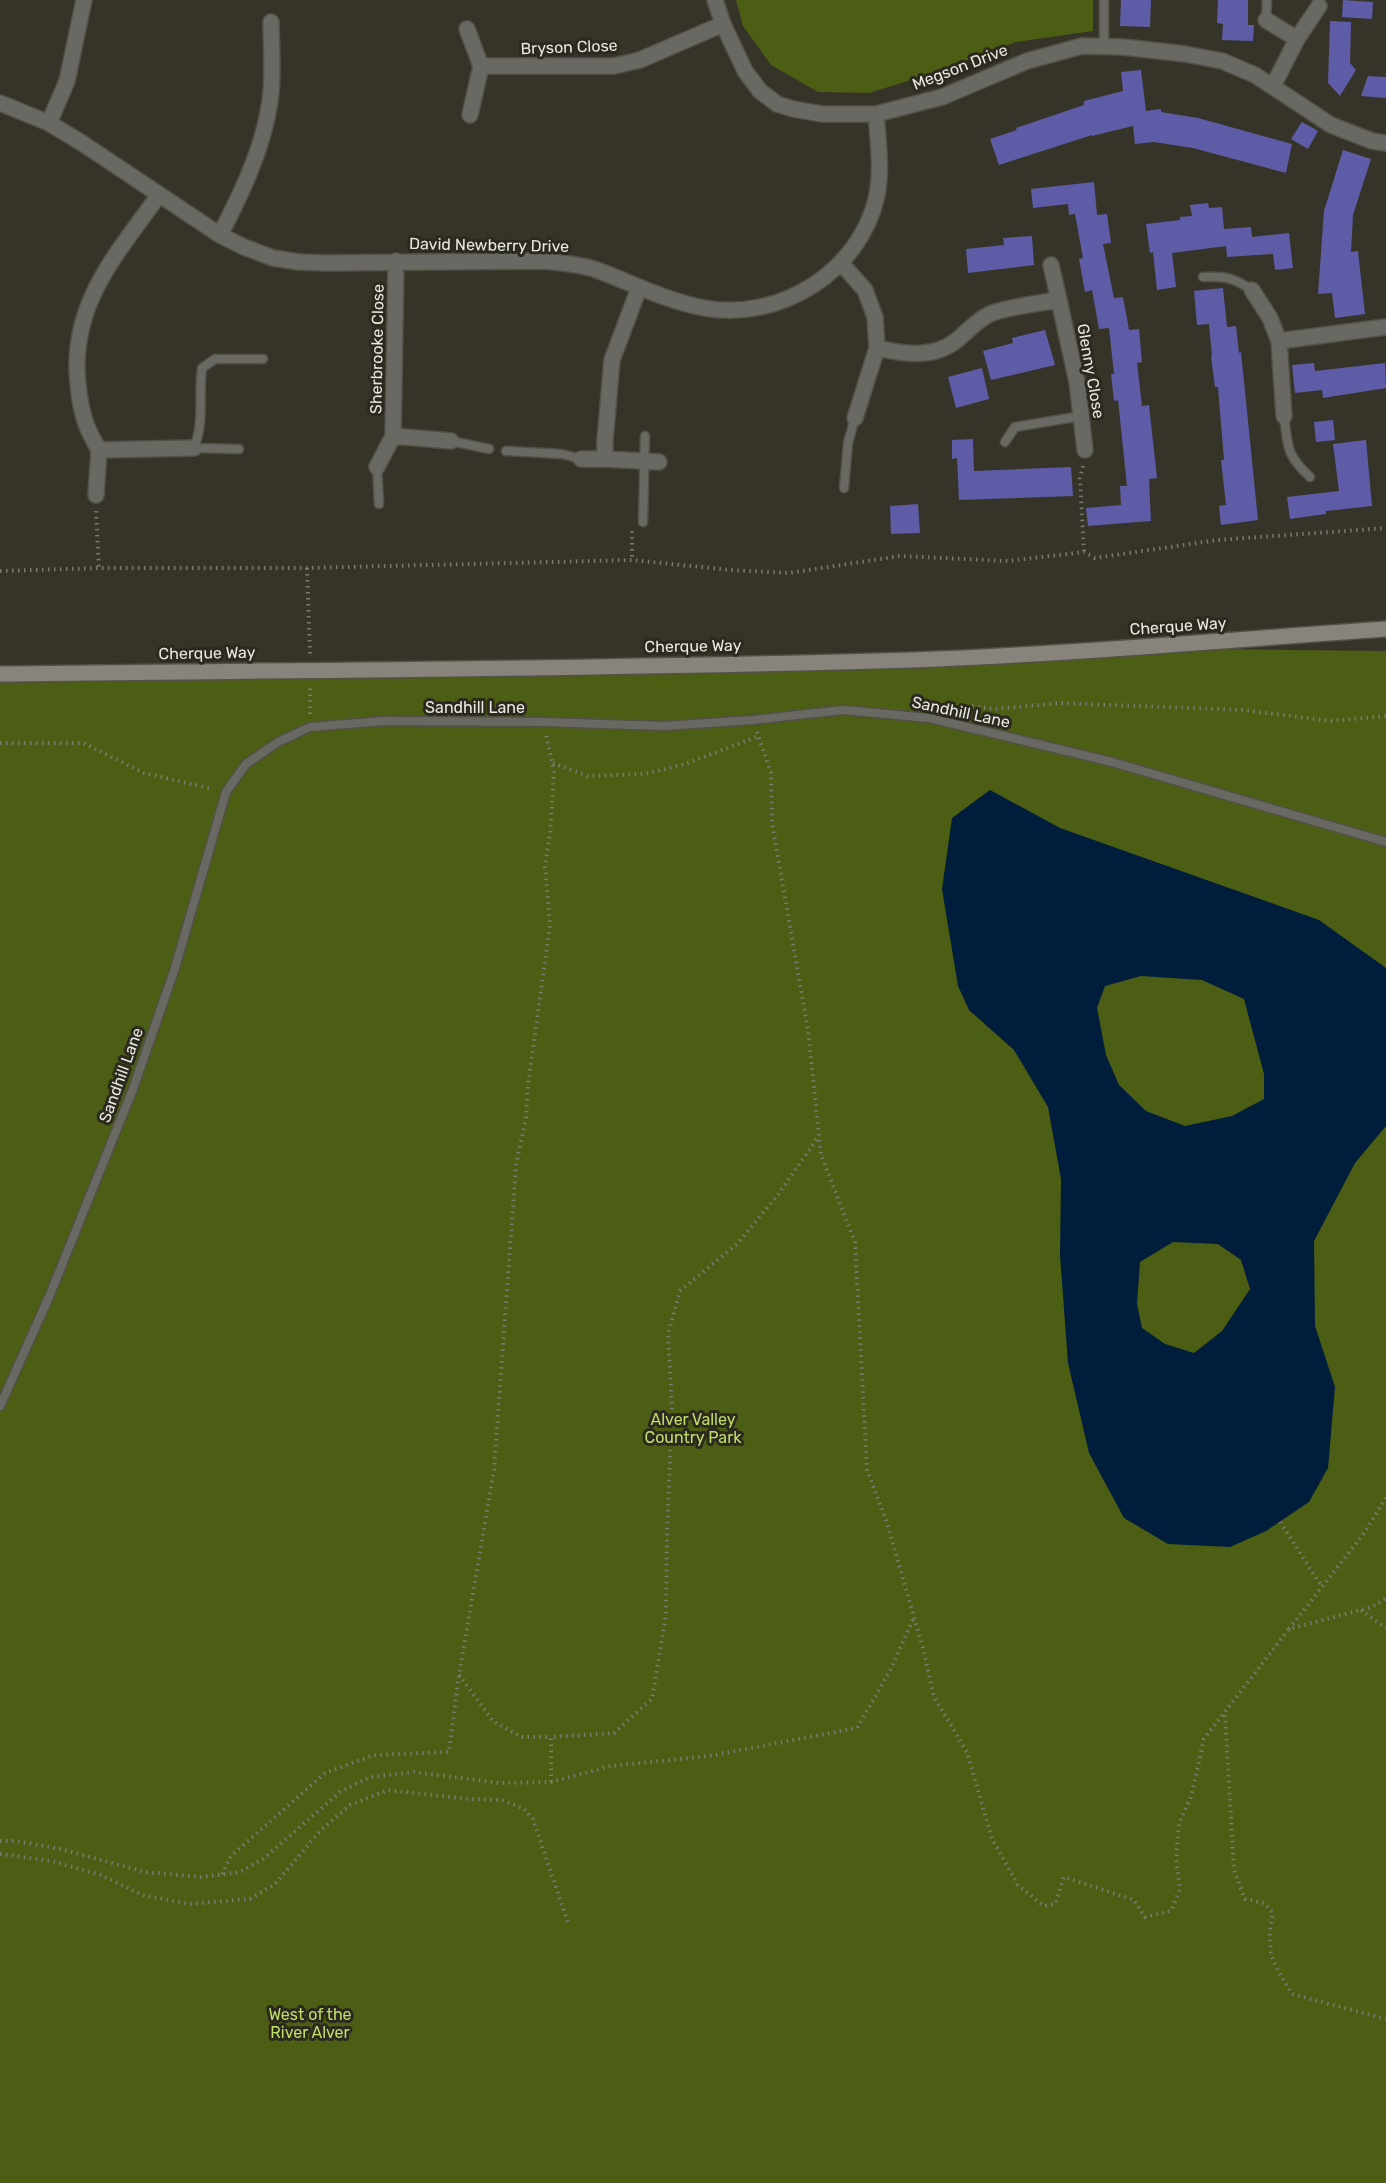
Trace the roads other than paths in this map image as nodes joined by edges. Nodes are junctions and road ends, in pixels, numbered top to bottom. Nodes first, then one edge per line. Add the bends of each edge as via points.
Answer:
1 (84, 0) edge
2 (715, 0) edge
3 (1104, 0) edge
4 (1267, 0) edge
5 (1319, 6) dead end
6 (1266, 20) joint
7 (271, 22) dead end
8 (723, 24) junction
9 (468, 29) dead end
10 (1297, 39) junction
11 (1104, 46) junction
12 (480, 66) junction
13 (1273, 86) junction
14 (0, 103) edge
15 (876, 114) junction
16 (470, 115) dead end
17 (49, 123) junction
18 (1386, 143) edge
19 (159, 195) junction
20 (220, 235) junction
21 (396, 261) junction
22 (841, 263) junction
23 (1051, 265) dead end
24 (1203, 277) dead end
25 (639, 288) junction
26 (1252, 290) joint
27 (1059, 300) junction
28 (1386, 327) edge
29 (1278, 341) junction
30 (877, 348) junction
31 (263, 359) dead end
32 (1081, 416) junction
33 (1284, 416) joint
34 (855, 418) joint
35 (393, 436) junction
36 (645, 436) dead end
37 (451, 441) joint
38 (1005, 442) dead end
39 (194, 448) junction
40 (239, 448) dead end
41 (489, 449) dead end
42 (99, 450) junction
43 (1086, 450) road end
44 (506, 451) dead end
45 (581, 459) joint
46 (605, 459) junction
47 (652, 462) junction
48 (377, 467) joint
49 (1310, 477) dead end
50 (844, 488) dead end
51 (96, 495) road end
52 (379, 504) dead end
53 (643, 522) dead end
54 (1386, 629) edge
55 (0, 674) edge
56 (1386, 842) edge
57 (0, 1406) edge

1 - 17 street via 67,81
2 - 8 street, Megson Drive
3 - 11 lane
4 - 6 lane
5 - 10 street
6 - 10 street
7 - 20 street via 271,99 263,135 246,185
8 - 12 street, Bryson Close via 640,60 614,66
8 - 15 street, Megson Drive via 745,71 760,91 777,104 822,114
9 - 12 street
10 - 13 street
11 - 13 street, Megson Drive via 1222,61
11 - 15 street, Megson Drive via 1082,46 1028,61 942,97
12 - 16 street
13 - 18 street, Megson Drive via 1331,125
14 - 17 street, David Newberry Drive
15 - 22 street, David Newberry Drive via 880,168 877,194 870,217
17 - 19 street, David Newberry Drive
19 - 20 street, David Newberry Drive
19 - 42 street via 103,275 81,326 78,385 85,421
20 - 21 street, David Newberry Drive via 273,258 299,262
21 - 25 street, David Newberry Drive via 543,261 596,270
21 - 35 street, Sherbrooke Close
22 - 25 street, David Newberry Drive via 794,296 748,309 706,308
22 - 30 street via 865,290 875,317
23 - 27 street, Glenny Close
24 - 26 lane via 1236,280
25 - 46 street via 612,360
26 - 29 street via 1270,318
27 - 30 street via 991,314 956,342 925,354
27 - 32 street, Glenny Close
28 - 29 street
29 - 33 street
30 - 34 street
31 - 39 lane via 215,359 202,368 202,418
32 - 38 lane via 1015,427
32 - 43 street, Glenny Close
33 - 49 lane via 1294,462
34 - 50 lane via 848,443
35 - 37 street, Sherbrooke Close
35 - 48 street, Sherbrooke Close
36 - 47 lane
37 - 41 lane, Sherbrooke Close
39 - 40 lane
39 - 42 street
42 - 51 street
44 - 45 lane
45 - 46 street
46 - 47 street
47 - 53 lane
48 - 52 lane
54 - 55 street, Cherque Way via 916,659
56 - 57 lane, Sandhill Lane via 1112,762 929,718 843,710 664,726 384,721 310,727 278,742 246,764 226,792 175,968 133,1089 50,1297

